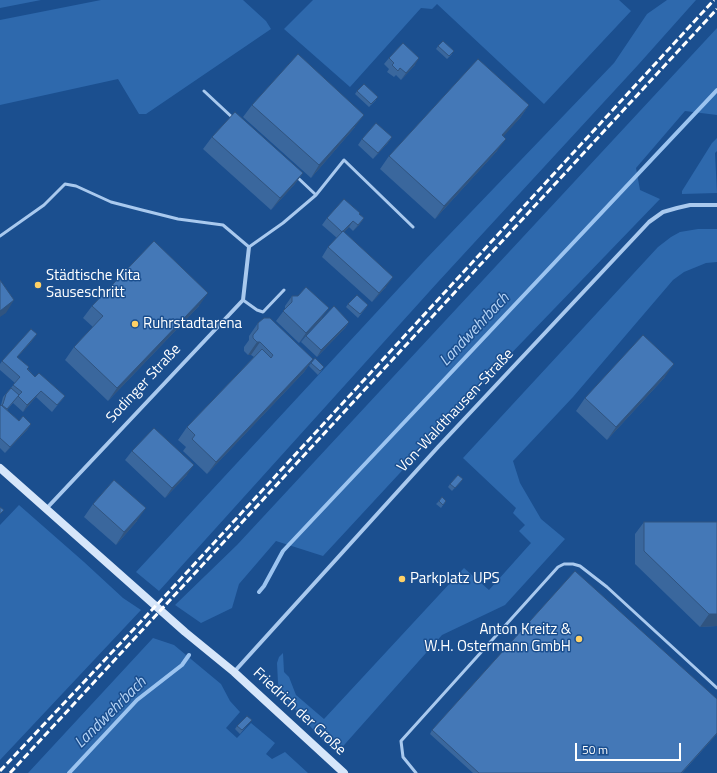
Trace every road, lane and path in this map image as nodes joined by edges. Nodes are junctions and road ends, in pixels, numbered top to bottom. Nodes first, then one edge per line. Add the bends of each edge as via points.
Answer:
1 (204, 91) dead end
2 (237, 122) edge
3 (294, 174) edge
4 (316, 195) junction
5 (717, 205) edge
6 (413, 227) dead end
7 (0, 236) edge
8 (249, 247) junction
9 (284, 290) dead end
10 (243, 300) junction
11 (0, 468) edge
12 (46, 509) junction
13 (234, 672) junction
14 (717, 688) edge
15 (344, 773) edge
16 (416, 773) edge

1 - 2 lane
3 - 4 lane
4 - 6 lane via 344,160
4 - 8 lane
5 - 13 street, Von-Waldthausen-Straße via 690,205 677,208 663,212 649,222 438,447
7 - 8 lane via 44,205 65,184 76,186 111,202 142,210 223,224
8 - 10 street
9 - 10 lane via 263,312
10 - 12 street, Sodinger Straße
11 - 12 street
12 - 13 street
13 - 15 street, Friedrich der Große
14 - 16 lane via 607,587 580,566 564,564 558,567 401,741 403,757

